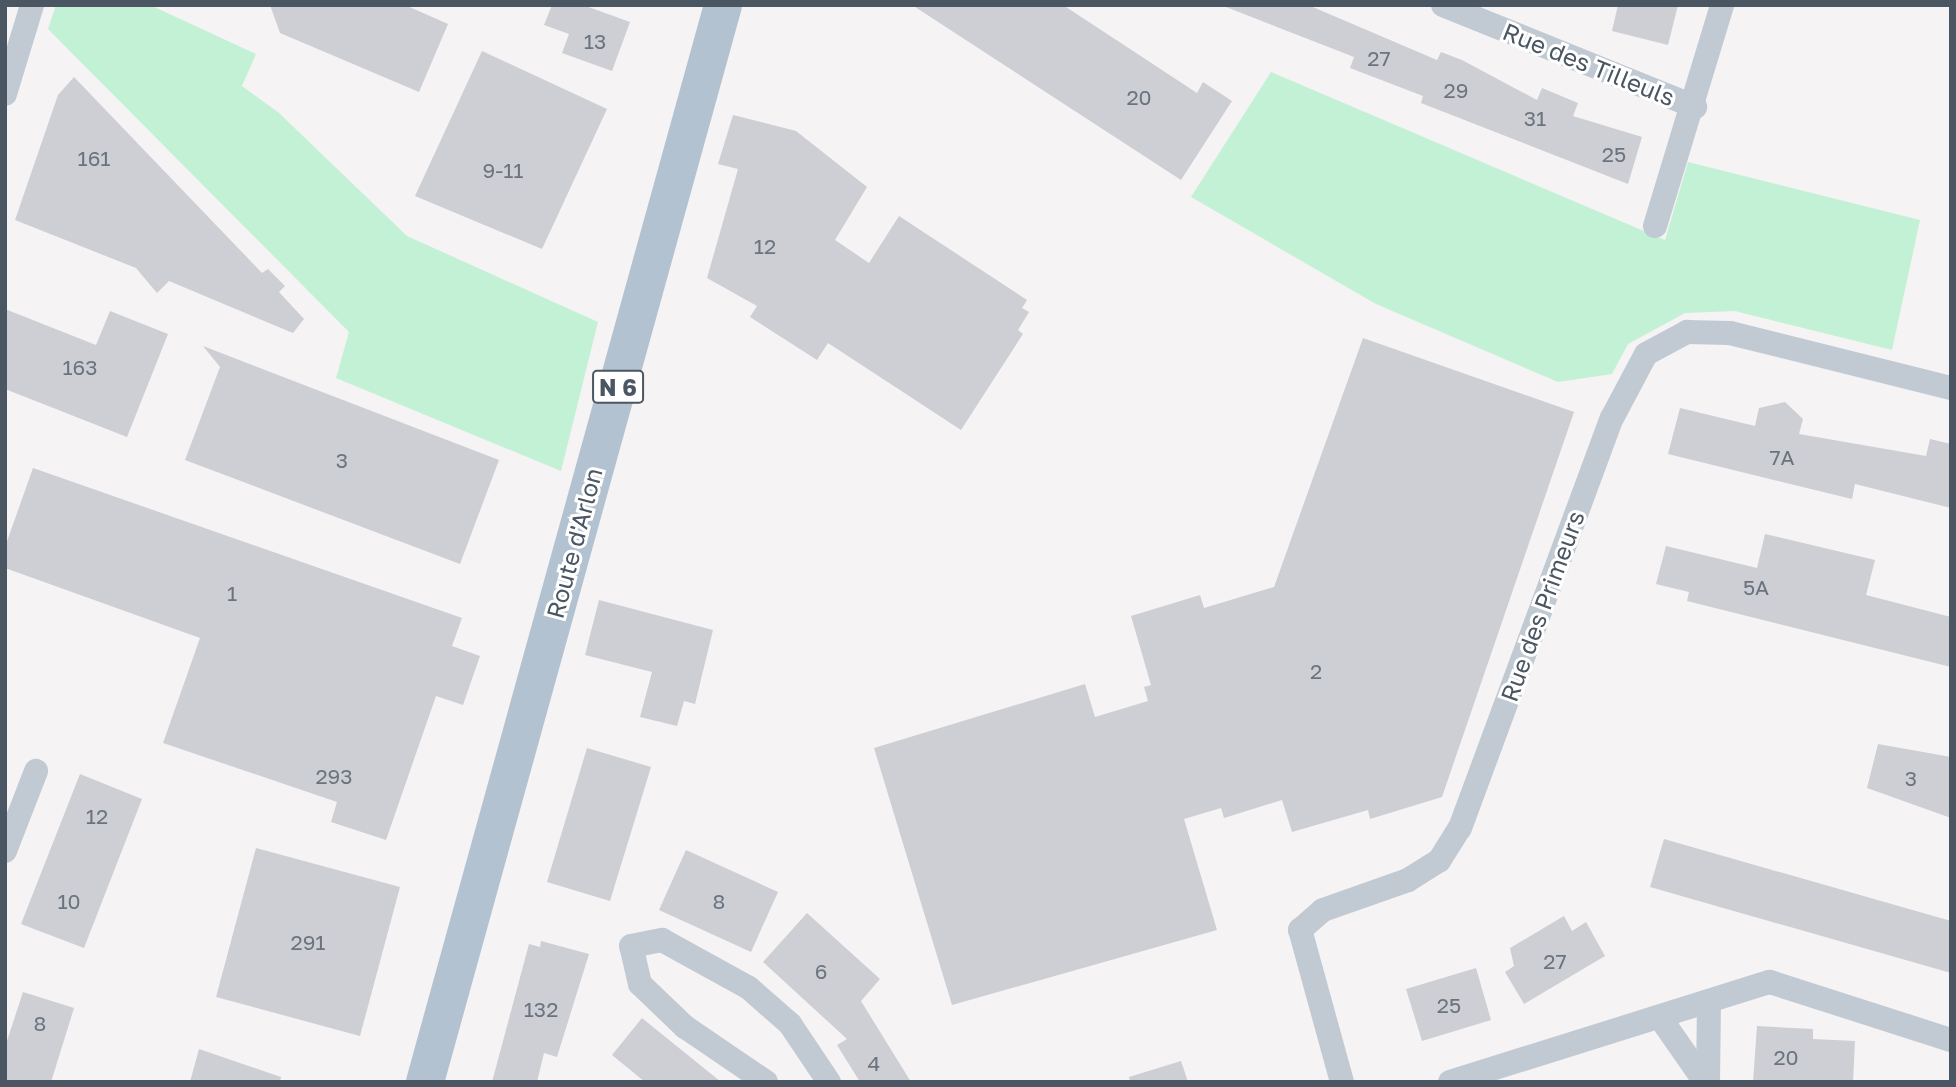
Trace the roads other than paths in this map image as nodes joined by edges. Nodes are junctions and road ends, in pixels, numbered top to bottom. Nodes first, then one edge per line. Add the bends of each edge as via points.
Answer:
1 (32, 5) edge
2 (723, 5) edge
3 (1443, 5) edge
4 (1723, 5) edge
5 (5, 94) edge
6 (1695, 107) junction
7 (1655, 226) dead end
8 (1951, 388) edge
9 (36, 771) dead end
10 (5, 851) edge
11 (1709, 1004) junction
12 (1661, 1019) junction
13 (1951, 1040) edge
14 (425, 1082) edge
15 (766, 1082) edge
16 (829, 1082) edge
17 (1342, 1082) edge
18 (1450, 1082) edge
19 (1706, 1082) edge

1 - 5 street
2 - 14 main road, Route d'Arlon / N 6
3 - 6 street, Rue des Tilleuls
4 - 6 street
6 - 7 street
8 - 17 street, Rue des Primeurs via 1730,332 1687,332 1646,354 1612,418 1460,828 1439,861 1418,874 1323,910 1300,930
9 - 10 street
11 - 12 street
11 - 13 street via 1770,982
11 - 19 street
12 - 18 street
12 - 19 street
15 - 16 street via 685,1027 640,984 631,946 662,940 749,988 790,1024

